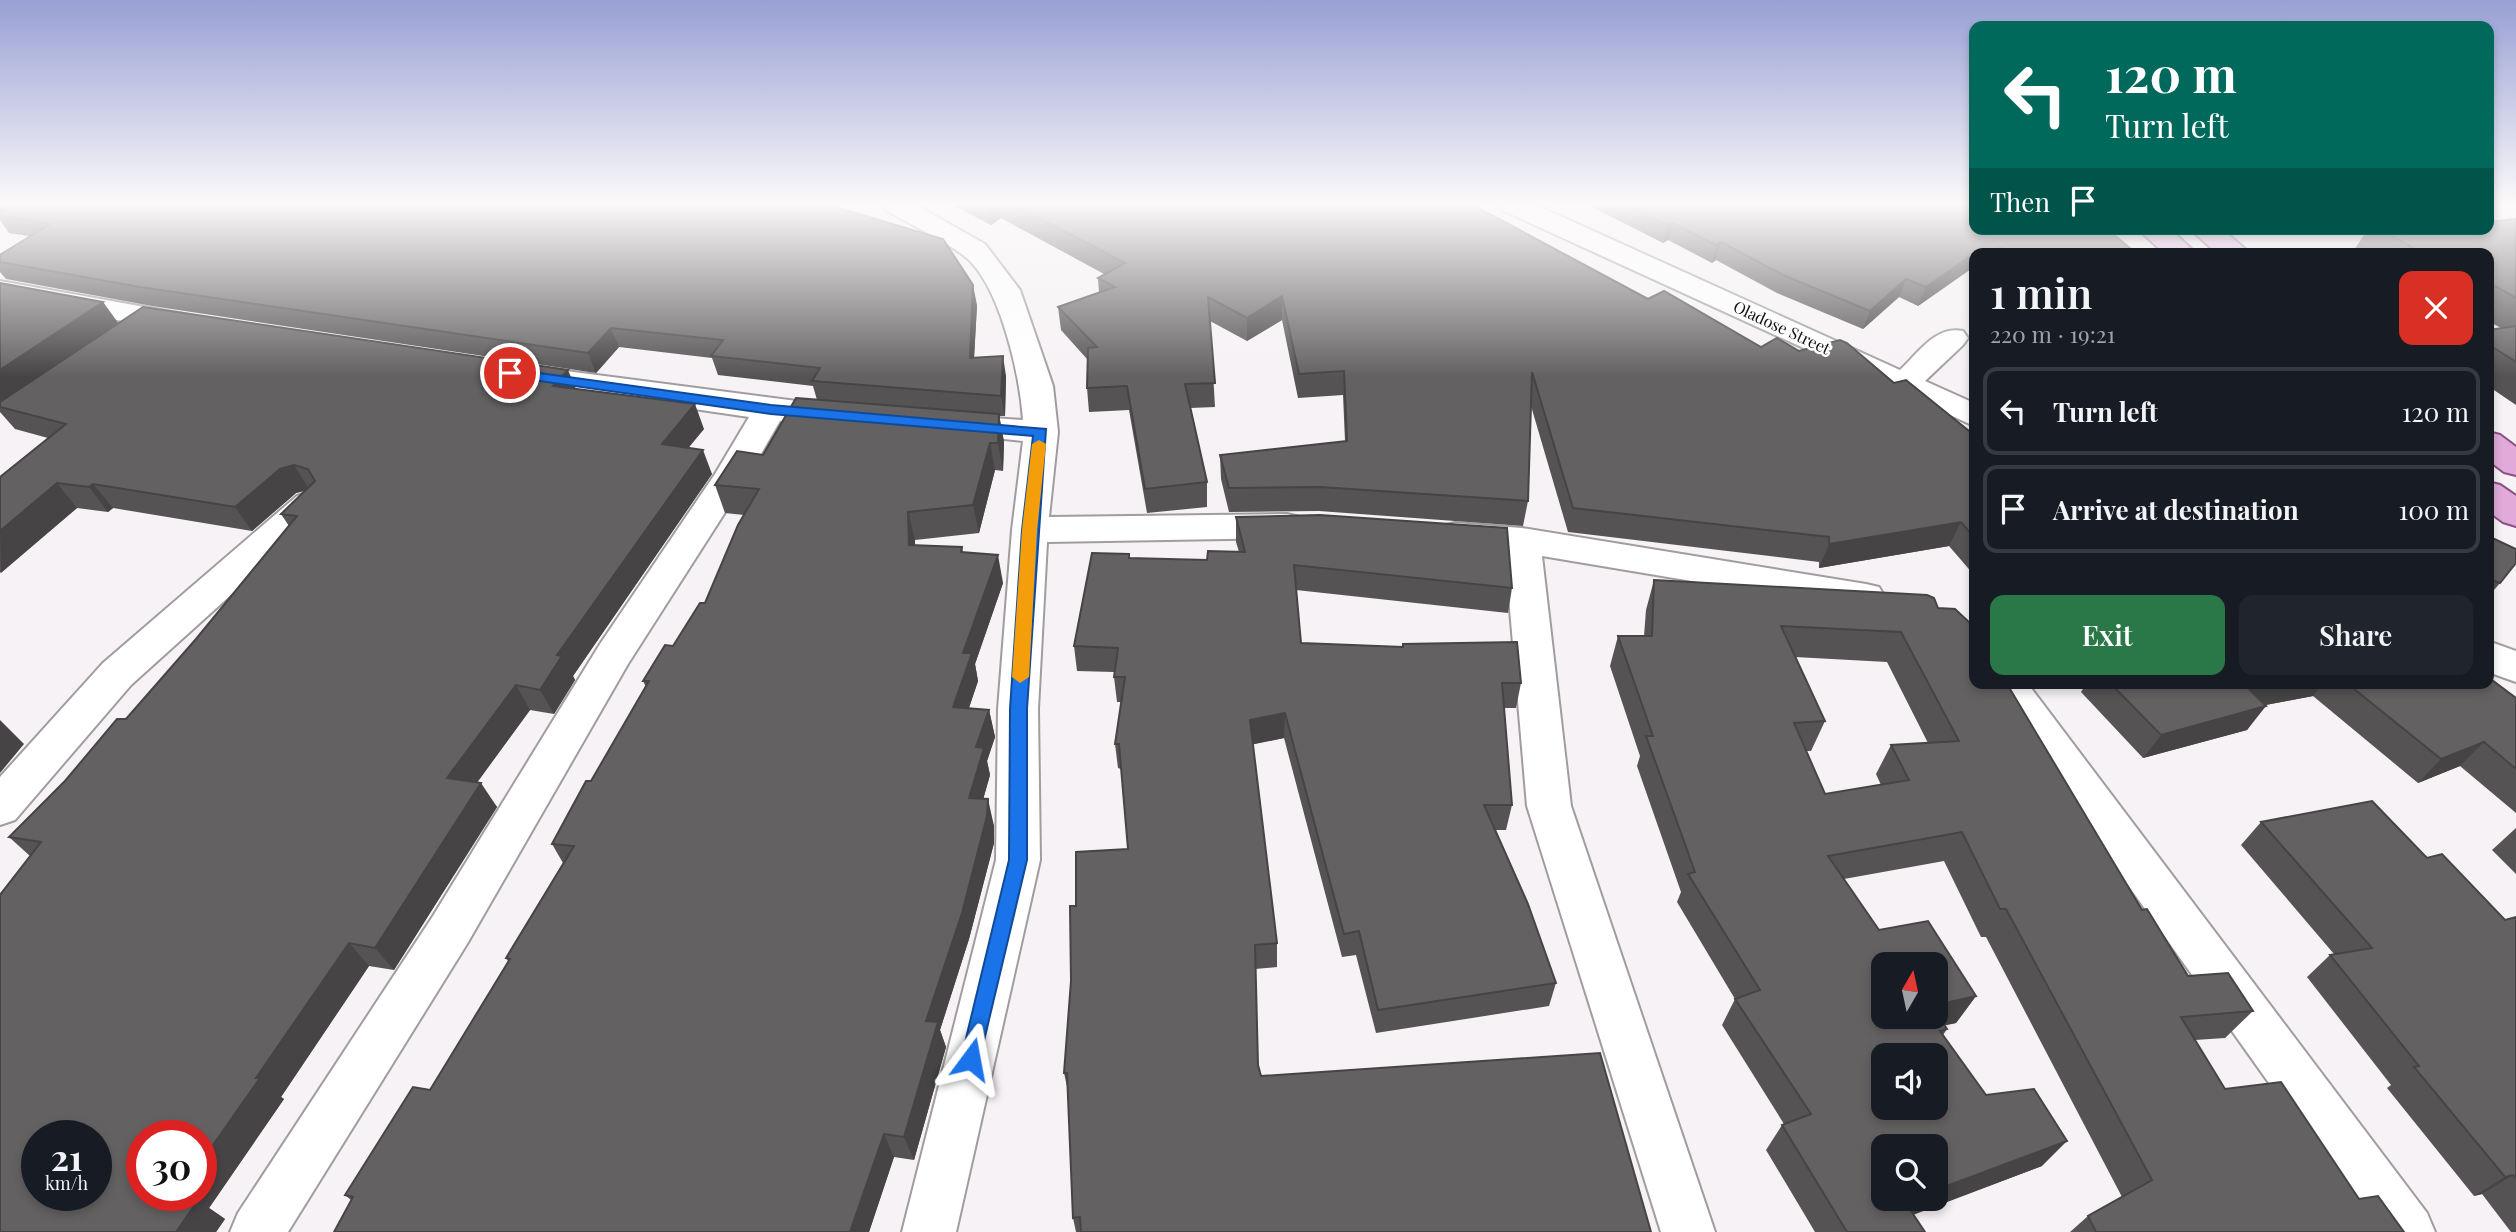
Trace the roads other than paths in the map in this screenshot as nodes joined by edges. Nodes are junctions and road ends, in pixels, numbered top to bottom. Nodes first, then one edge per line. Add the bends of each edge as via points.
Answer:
1 (984, 262) edge
2 (1640, 262) edge
3 (0, 290) edge
4 (152, 318) junction
5 (208, 326) edge
6 (1952, 338) dead end
7 (120, 340) edge
8 (484, 370) edge
9 (1905, 383) junction
10 (771, 410) junction
11 (1969, 414) edge
12 (865, 417) edge
13 (919, 422) edge
14 (1041, 432) junction
15 (2494, 448) edge
16 (2516, 464) edge
17 (2494, 498) edge
18 (310, 504) edge
19 (2516, 514) edge
20 (1319, 526) edge
21 (1030, 530) junction
22 (1427, 534) edge
23 (1522, 540) junction
24 (1905, 604) edge
25 (2494, 658) edge
26 (2516, 667) edge
27 (2009, 689) edge
28 (0, 807) edge
29 (257, 1232) edge
30 (929, 1232) edge
31 (1688, 1232) edge
32 (2409, 1232) edge

1 - 14 street via 1005,290 1037,386
2 - 9 street, Oladose Street
3 - 4 street
4 - 5 street
4 - 7 street
6 - 9 street
8 - 10 street
9 - 11 street, Oladose Street
10 - 12 street
10 - 29 street via 614,654 450,930
13 - 14 street
14 - 21 street
15 - 16 main road
17 - 19 main road
18 - 28 street via 117,674
20 - 21 street
21 - 30 street via 1018,709 1018,860
22 - 23 street
23 - 24 street
23 - 31 street via 1549,806
25 - 26 street
27 - 32 street

